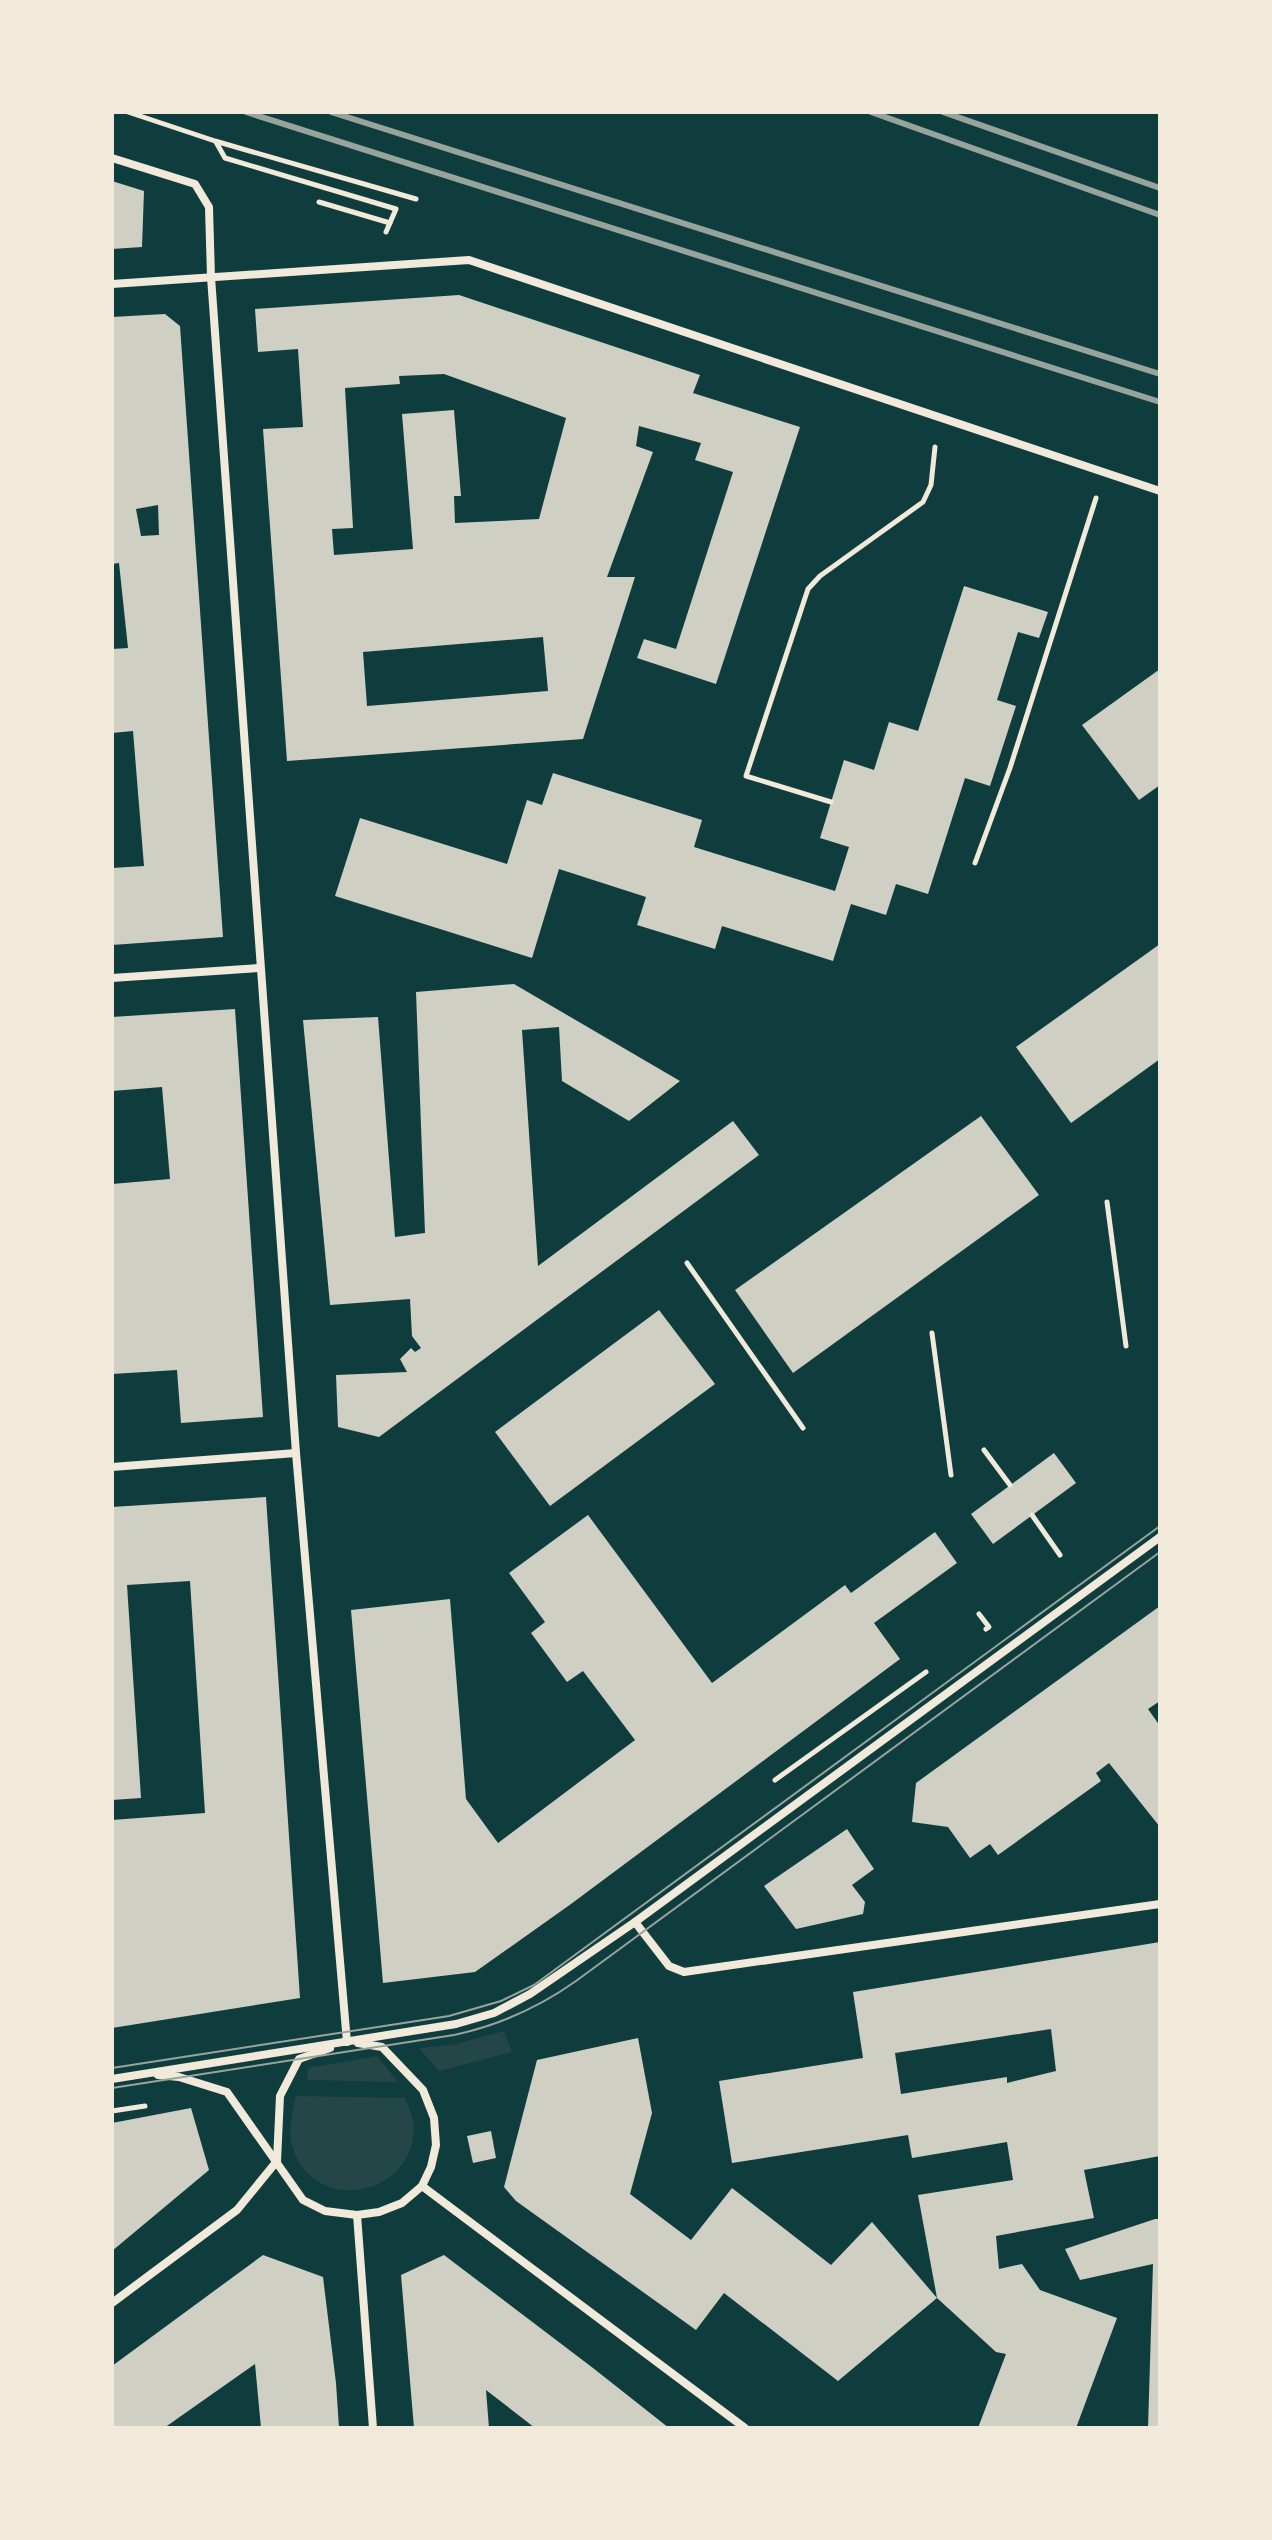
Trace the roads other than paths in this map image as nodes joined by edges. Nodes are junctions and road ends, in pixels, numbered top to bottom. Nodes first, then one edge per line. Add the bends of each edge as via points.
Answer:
1 (112, 158) edge
2 (211, 277) junction
3 (112, 284) edge
4 (1160, 491) edge
5 (259, 968) junction
6 (112, 978) edge
7 (296, 1453) junction
8 (112, 1467) edge
9 (1160, 1537) edge
10 (1160, 1904) edge
11 (635, 1922) junction
12 (347, 2042) junction
13 (148, 2074) junction
14 (112, 2079) edge
15 (277, 2161) junction
16 (422, 2186) junction
17 (357, 2215) junction
18 (112, 2303) edge
19 (373, 2428) edge
20 (745, 2428) edge

1 - 2 street via 195,184 209,207
2 - 3 street
2 - 4 street via 469,260
2 - 5 street
5 - 6 street
5 - 7 street
7 - 8 street
7 - 12 street
9 - 11 street
10 - 11 street via 684,1972 669,1966
11 - 12 street via 494,2013
12 - 13 street
12 - 15 street via 299,2059 280,2096
12 - 16 street via 382,2047 423,2090 434,2118 436,2145
13 - 14 street
13 - 15 street via 227,2092
15 - 17 street via 303,2200 325,2211
15 - 18 street via 237,2210
16 - 17 street via 402,2203
16 - 20 street
17 - 19 street

